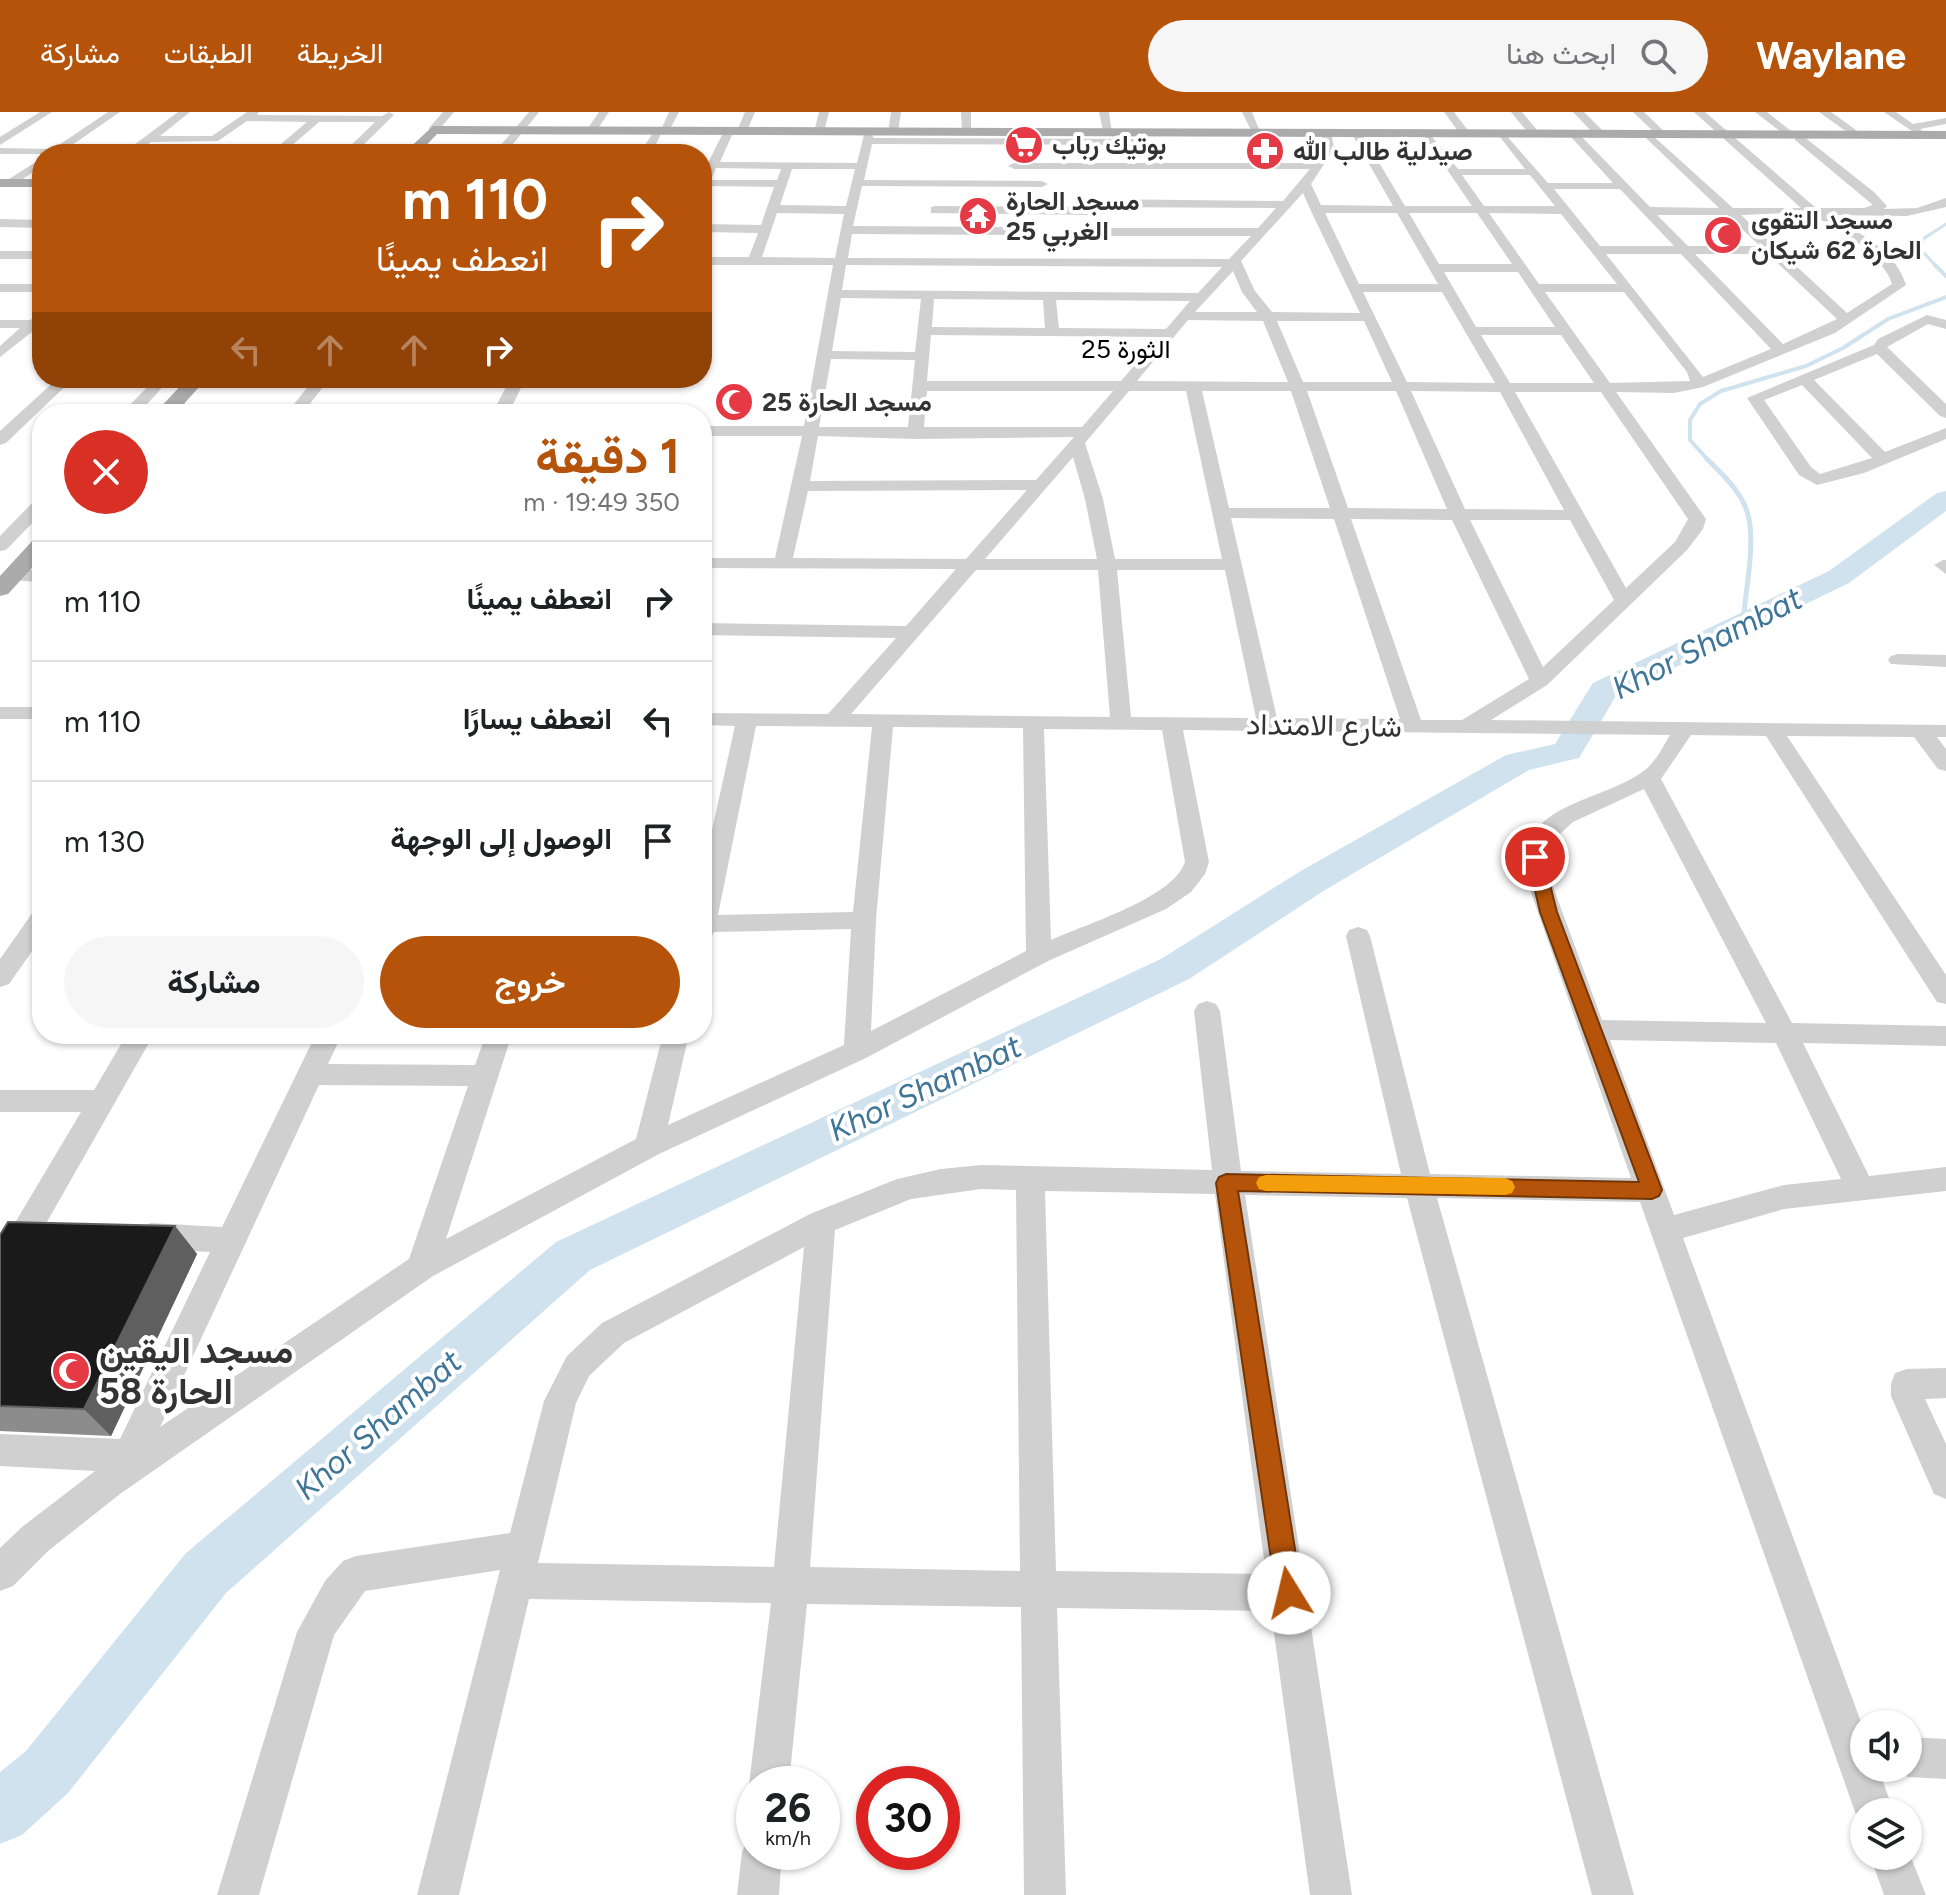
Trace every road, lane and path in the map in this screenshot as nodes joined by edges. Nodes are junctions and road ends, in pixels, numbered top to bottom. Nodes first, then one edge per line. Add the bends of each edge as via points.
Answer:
1 (47, 112) edge
2 (115, 112) edge
3 (185, 112) edge
4 (449, 112) edge
5 (534, 112) edge
6 (604, 112) edge
7 (674, 112) edge
8 (750, 112) edge
9 (824, 112) edge
10 (896, 112) edge
11 (966, 112) edge
12 (1104, 112) edge
13 (1247, 112) edge
14 (1449, 112) edge
15 (1516, 112) edge
16 (1578, 112) edge
17 (1638, 112) edge
18 (1699, 112) edge
19 (1760, 112) edge
20 (1824, 112) edge
21 (1889, 112) edge
22 (250, 115) edge
23 (388, 116) edge
24 (316, 119) junction
25 (1946, 121) edge
26 (1331, 130) junction
27 (591, 131) junction
28 (742, 131) junction
29 (1916, 131) junction
30 (431, 132) junction
31 (517, 132) junction
32 (819, 132) junction
33 (893, 132) junction
34 (967, 132) junction
35 (1108, 132) junction
36 (1257, 132) junction
37 (660, 133) junction
38 (1465, 133) junction
39 (1534, 133) junction
40 (1599, 133) junction
41 (727, 135) junction
42 (1858, 135) junction
43 (1358, 136) junction
44 (1429, 136) junction
45 (1657, 136) junction
46 (1726, 136) junction
47 (1794, 136) junction
48 (1946, 136) edge
49 (1505, 137) junction
50 (1576, 137) junction
51 (868, 138) junction
52 (942, 138) junction
53 (1148, 138) junction
54 (150, 139) junction
55 (1012, 141) junction
56 (0, 142) edge
57 (67, 144) edge
58 (143, 144) edge
59 (287, 144) edge
60 (359, 144) edge
61 (420, 144) edge
62 (507, 144) edge
63 (652, 144) edge
64 (0, 151) edge
65 (32, 152) edge
66 (941, 155) dead end
67 (712, 165) joint
68 (788, 165) junction
69 (862, 166) junction
70 (1014, 166) junction
71 (1089, 166) junction
72 (1318, 166) junction
73 (32, 167) edge
74 (939, 169) dead end
75 (1455, 172) junction
76 (1535, 172) junction
77 (1165, 181) junction
78 (858, 183) junction
79 (938, 183) junction
80 (780, 184) junction
81 (1014, 184) junction
82 (1060, 184) dead end
83 (1305, 184) junction
84 (3, 185) edge
85 (712, 185) edge
86 (32, 186) edge
87 (1546, 186) junction
88 (1623, 186) junction
89 (1093, 198) junction
90 (1946, 202) edge
91 (1287, 205) junction
92 (772, 209) junction
93 (1316, 209) junction
94 (1399, 209) junction
95 (852, 210) junction
96 (935, 210) junction
97 (1014, 210) junction
98 (1482, 210) junction
99 (1565, 210) junction
100 (1731, 210) junction
101 (1650, 211) junction
102 (1812, 211) junction
103 (1866, 212) junction
104 (0, 223) edge
105 (32, 224) edge
106 (712, 228) edge
107 (764, 229) junction
108 (846, 230) junction
109 (932, 231) junction
110 (1014, 231) junction
111 (1097, 232) junction
112 (1263, 232) junction
113 (1596, 250) junction
114 (1685, 250) junction
115 (1771, 250) junction
116 (32, 253) edge
117 (0, 255) edge
118 (712, 261) edge
119 (754, 261) junction
120 (840, 261) junction
121 (1100, 262) junction
122 (1236, 263) junction
123 (1434, 268) junction
124 (1523, 268) junction
125 (1015, 279) junction
126 (0, 288) edge
127 (32, 288) edge
128 (1355, 288) junction
129 (1446, 288) junction
130 (1536, 288) junction
131 (1626, 288) junction
132 (835, 294) junction
133 (928, 295) junction
134 (1049, 296) junction
135 (1204, 297) junction
136 (1946, 308) edge
137 (1184, 316) junction
138 (1268, 317) junction
139 (1367, 317) junction
140 (1927, 319) junction
141 (1846, 320) junction
142 (32, 321) edge
143 (0, 324) edge
144 (1946, 325) edge
145 (32, 326) edge
146 (925, 331) junction
147 (1472, 331) junction
148 (1567, 331) junction
149 (1052, 332) junction
150 (1169, 333) junction
151 (13, 342) junction
152 (32, 342) edge
153 (1879, 348) junction
154 (1779, 349) junction
155 (0, 353) edge
156 (823, 355) junction
157 (922, 356) junction
158 (1804, 379) junction
159 (1698, 384) junction
160 (1297, 385) junction
161 (1401, 385) junction
162 (920, 386) junction
163 (1123, 386) junction
164 (1193, 386) junction
165 (1504, 386) junction
166 (1607, 387) junction
167 (55, 388) edge
168 (154, 388) edge
169 (189, 388) edge
170 (315, 388) edge
171 (36, 404) edge
172 (139, 404) edge
173 (173, 404) edge
174 (302, 404) edge
175 (32, 407) edge
176 (1946, 413) edge
177 (8, 427) edge
178 (32, 427) edge
179 (810, 432) junction
180 (1946, 433) edge
181 (712, 434) edge
182 (915, 434) junction
183 (1082, 438) junction
184 (0, 440) edge
185 (1883, 460) junction
186 (1038, 485) junction
187 (801, 486) junction
188 (1343, 512) junction
189 (1222, 513) junction
190 (1458, 514) junction
191 (1577, 515) junction
192 (0, 517) edge
193 (32, 518) edge
194 (32, 520) edge
195 (0, 546) edge
196 (32, 555) edge
197 (712, 563) edge
198 (783, 563) junction
199 (971, 565) junction
200 (1107, 565) junction
201 (1232, 565) junction
202 (32, 578) edge
203 (6, 582) edge
204 (1623, 600) junction
205 (712, 629) edge
206 (910, 632) junction
207 (1898, 660) dead end
208 (1946, 661) edge
209 (1540, 681) junction
210 (32, 714) edge
211 (3, 716) edge
212 (712, 719) edge
213 (747, 719) junction
214 (835, 719) junction
215 (883, 719) junction
216 (1033, 721) junction
217 (1121, 722) junction
218 (1171, 723) junction
219 (1268, 724) junction
220 (1413, 726) junction
221 (1471, 726) junction
222 (1675, 727) junction
223 (1772, 729) junction
224 (1920, 730) junction
225 (1946, 731) edge
226 (1946, 764) edge
227 (1649, 778) junction
228 (712, 884) edge
229 (864, 920) junction
230 (712, 926) edge
231 (32, 932) edge
232 (1358, 936) dead end
233 (1039, 955) junction
234 (0, 978) edge
235 (1946, 995) edge
236 (1207, 1011) dead end
237 (1592, 1030) junction
238 (1785, 1035) junction
239 (1946, 1036) edge
240 (135, 1044) edge
241 (324, 1044) edge
242 (495, 1044) edge
243 (674, 1044) edge
244 (857, 1051) junction
245 (310, 1074) junction
246 (484, 1076) junction
247 (0, 1101) edge
248 (100, 1101) junction
249 (649, 1146) junction
250 (1030, 1179) junction
251 (1946, 1179) edge
252 (1226, 1183) junction
253 (1418, 1184) junction
254 (1860, 1187) junction
255 (1652, 1190) junction
256 (821, 1223) junction
257 (1667, 1230) junction
258 (28, 1231) junction
259 (59, 1232) edge
260 (123, 1235) edge
261 (233, 1240) junction
262 (422, 1267) junction
263 (0, 1276) edge
264 (1946, 1383) edge
265 (0, 1450) edge
266 (129, 1456) junction
267 (108, 1482) junction
268 (1946, 1482) edge
269 (521, 1564) junction
270 (0, 1573) edge
271 (791, 1583) junction
272 (1039, 1588) junction
273 (1289, 1593) junction
274 (1850, 1731) edge
275 (1922, 1758) edge
276 (1946, 1759) edge
277 (771, 1766) edge
278 (760, 1870) edge
279 (1895, 1870) edge
280 (238, 1895) edge
281 (438, 1895) edge
282 (758, 1895) edge
283 (1045, 1895) edge
284 (1331, 1895) edge
285 (1613, 1895) edge
286 (1905, 1895) edge

1 - 56 street
2 - 57 street
3 - 54 street
4 - 30 street
5 - 31 street
6 - 27 street
7 - 37 street
8 - 28 street
9 - 32 street
10 - 33 street
11 - 34 street
12 - 35 street
13 - 36 street
14 - 38 street
15 - 39 street
16 - 40 street
17 - 45 street
18 - 46 street
19 - 47 street
20 - 42 street
21 - 29 street
22 - 24 street
22 - 54 street via 214,139
23 - 24 street
23 - 60 street
24 - 59 street
25 - 29 street
26 - 36 main road
26 - 38 main road
26 - 43 main road
26 - 53 main road
26 - 72 street via 1329,149
27 - 31 main road
27 - 37 main road
28 - 32 main road
28 - 37 main road
29 - 42 main road
29 - 48 main road
30 - 31 main road
30 - 61 main road
31 - 37 main road
31 - 62 street
32 - 33 main road
33 - 34 main road
34 - 35 main road
35 - 36 main road
37 - 41 main road
37 - 63 street
38 - 39 main road
39 - 40 main road
40 - 45 main road
41 - 51 main road
41 - 67 street
42 - 47 main road
43 - 44 main road
43 - 94 street
44 - 49 main road
44 - 75 street
45 - 46 main road
45 - 50 main road
45 - 100 street
46 - 47 main road
46 - 102 street
47 - 48 main road
47 - 103 street via 1878,201 1881,206
49 - 50 main road
49 - 76 street
50 - 88 street
51 - 52 main road
51 - 69 street
52 - 53 main road
52 - 55 street
52 - 66 street
53 - 55 street
53 - 77 street
54 - 58 street
55 - 70 street
64 - 65 street
67 - 68 street
68 - 69 street
68 - 80 street
69 - 78 street
70 - 71 street
70 - 81 street
71 - 77 street
71 - 89 street
72 - 77 street
72 - 83 street
73 - 84 street
74 - 79 street
75 - 76 street
75 - 98 street
76 - 87 street
77 - 89 street
77 - 91 street
78 - 79 street
78 - 95 street
79 - 81 street
79 - 96 street
80 - 85 street
80 - 92 street
81 - 82 street
83 - 91 street
83 - 93 street
84 - 86 main road
87 - 88 street
87 - 99 street
88 - 101 street
89 - 97 street
89 - 111 street
90 - 103 street via 1914,212
91 - 112 street
92 - 95 street
92 - 107 street
93 - 94 street
93 - 128 street
94 - 98 street
94 - 123 street
95 - 108 street
96 - 97 street
96 - 109 street
97 - 110 street
98 - 99 street
98 - 124 street
99 - 113 street
100 - 101 street
100 - 102 street
100 - 115 street
101 - 114 street
102 - 103 street
102 - 141 street via 1868,245 1897,277 1899,285 1890,294
104 - 105 street
106 - 107 street
107 - 119 street
108 - 109 street
108 - 120 street
109 - 110 street
110 - 125 street
111 - 112 street
111 - 121 street
112 - 122 street
113 - 114 street
113 - 131 street
114 - 115 street
114 - 154 street
115 - 141 street
116 - 117 street
118 - 119 street
119 - 120 street
120 - 125 street
120 - 132 street
121 - 122 street
121 - 125 street
122 - 135 street
122 - 138 street
123 - 124 street
123 - 129 street
124 - 130 street
125 - 133 street
125 - 134 street
126 - 127 street
128 - 129 street
128 - 139 street
129 - 147 street
130 - 131 street
130 - 148 street
131 - 159 street
132 - 133 street
132 - 156 street
133 - 146 street
134 - 135 street
134 - 149 street
135 - 137 street
136 - 140 street
137 - 138 street
137 - 150 street
138 - 139 street
138 - 160 street
139 - 161 street
140 - 144 street
140 - 153 street
141 - 154 street
142 - 143 street
145 - 151 street
146 - 149 street
146 - 157 street
147 - 148 street
147 - 165 street
148 - 166 street
149 - 150 street
150 - 163 street
151 - 152 street
151 - 155 street
153 - 158 street
153 - 176 street
154 - 159 street
156 - 157 street
156 - 179 street
157 - 162 street
158 - 185 street
158 - 185 street via 1755,398 1805,471 1827,480
159 - 166 street
160 - 161 street
160 - 164 street
160 - 188 street
161 - 165 street
161 - 190 street
162 - 163 street
162 - 182 street
163 - 164 street
163 - 183 street
164 - 189 street
165 - 166 street
165 - 191 street
166 - 204 street via 1697,519 1681,546
167 - 171 street
168 - 172 street
169 - 173 main road
170 - 174 street
175 - 177 street
177 - 178 street
177 - 184 street
179 - 181 street
179 - 182 street
179 - 187 street
180 - 185 street
182 - 183 street
183 - 186 street
183 - 200 street
186 - 187 street
186 - 199 street
187 - 198 street
188 - 189 street
188 - 190 street
188 - 220 street
189 - 201 street
190 - 191 street
190 - 209 street
191 - 204 street
192 - 193 street
194 - 195 street
196 - 203 main road
197 - 198 street
198 - 199 street
199 - 200 street
199 - 206 street
200 - 201 street
200 - 217 street
201 - 219 street
202 - 203 street
204 - 209 street
205 - 206 street
206 - 214 street
207 - 208 street
209 - 221 street
210 - 211 street
212 - 213 street, شارع الامتداد
213 - 214 street, شارع الامتداد
213 - 228 street
214 - 215 street, شارع الامتداد
215 - 216 street, شارع الامتداد
215 - 229 street
216 - 217 street, شارع الامتداد
216 - 233 street
217 - 218 street, شارع الامتداد
218 - 219 street, شارع الامتداد
218 - 233 street via 1197,862 1193,874 1157,903
219 - 220 street, شارع الامتداد
220 - 221 street, شارع الامتداد
221 - 222 street, شارع الامتداد
222 - 223 street, شارع الامتداد
222 - 227 street via 1663,765
223 - 224 street, شارع الامتداد
223 - 235 street
224 - 225 street, شارع الامتداد
224 - 226 street
227 - 237 street via 1569,814 1541,839 1535,857 1548,912
227 - 238 street
229 - 230 street
229 - 244 street
231 - 234 street
232 - 253 street
233 - 244 street
236 - 252 street
237 - 238 street
237 - 255 street
238 - 239 street
238 - 254 street
240 - 248 street
241 - 245 street
242 - 246 street
243 - 249 street
244 - 249 street
245 - 246 street
245 - 261 street
246 - 262 street
247 - 248 street
248 - 258 street
249 - 262 street
250 - 252 street
250 - 256 street via 981,1177 918,1185
250 - 272 street
251 - 254 street
252 - 253 street
252 - 273 street
253 - 255 street
253 - 285 street
254 - 257 street via 1784,1197
255 - 257 street
256 - 269 street via 613,1333 578,1366 560,1401
256 - 271 street
257 - 274 street
258 - 259 street
258 - 263 street
260 - 261 street
261 - 266 street
262 - 267 street
264 - 268 street via 1907,1384 1907,1396
265 - 266 street
266 - 267 street
267 - 270 street
269 - 271 street
269 - 280 street via 356,1574 342,1587 316,1632
269 - 281 street
271 - 272 street
271 - 277 street
272 - 273 street
272 - 283 street
273 - 284 street
275 - 276 street
278 - 282 street
279 - 286 street

